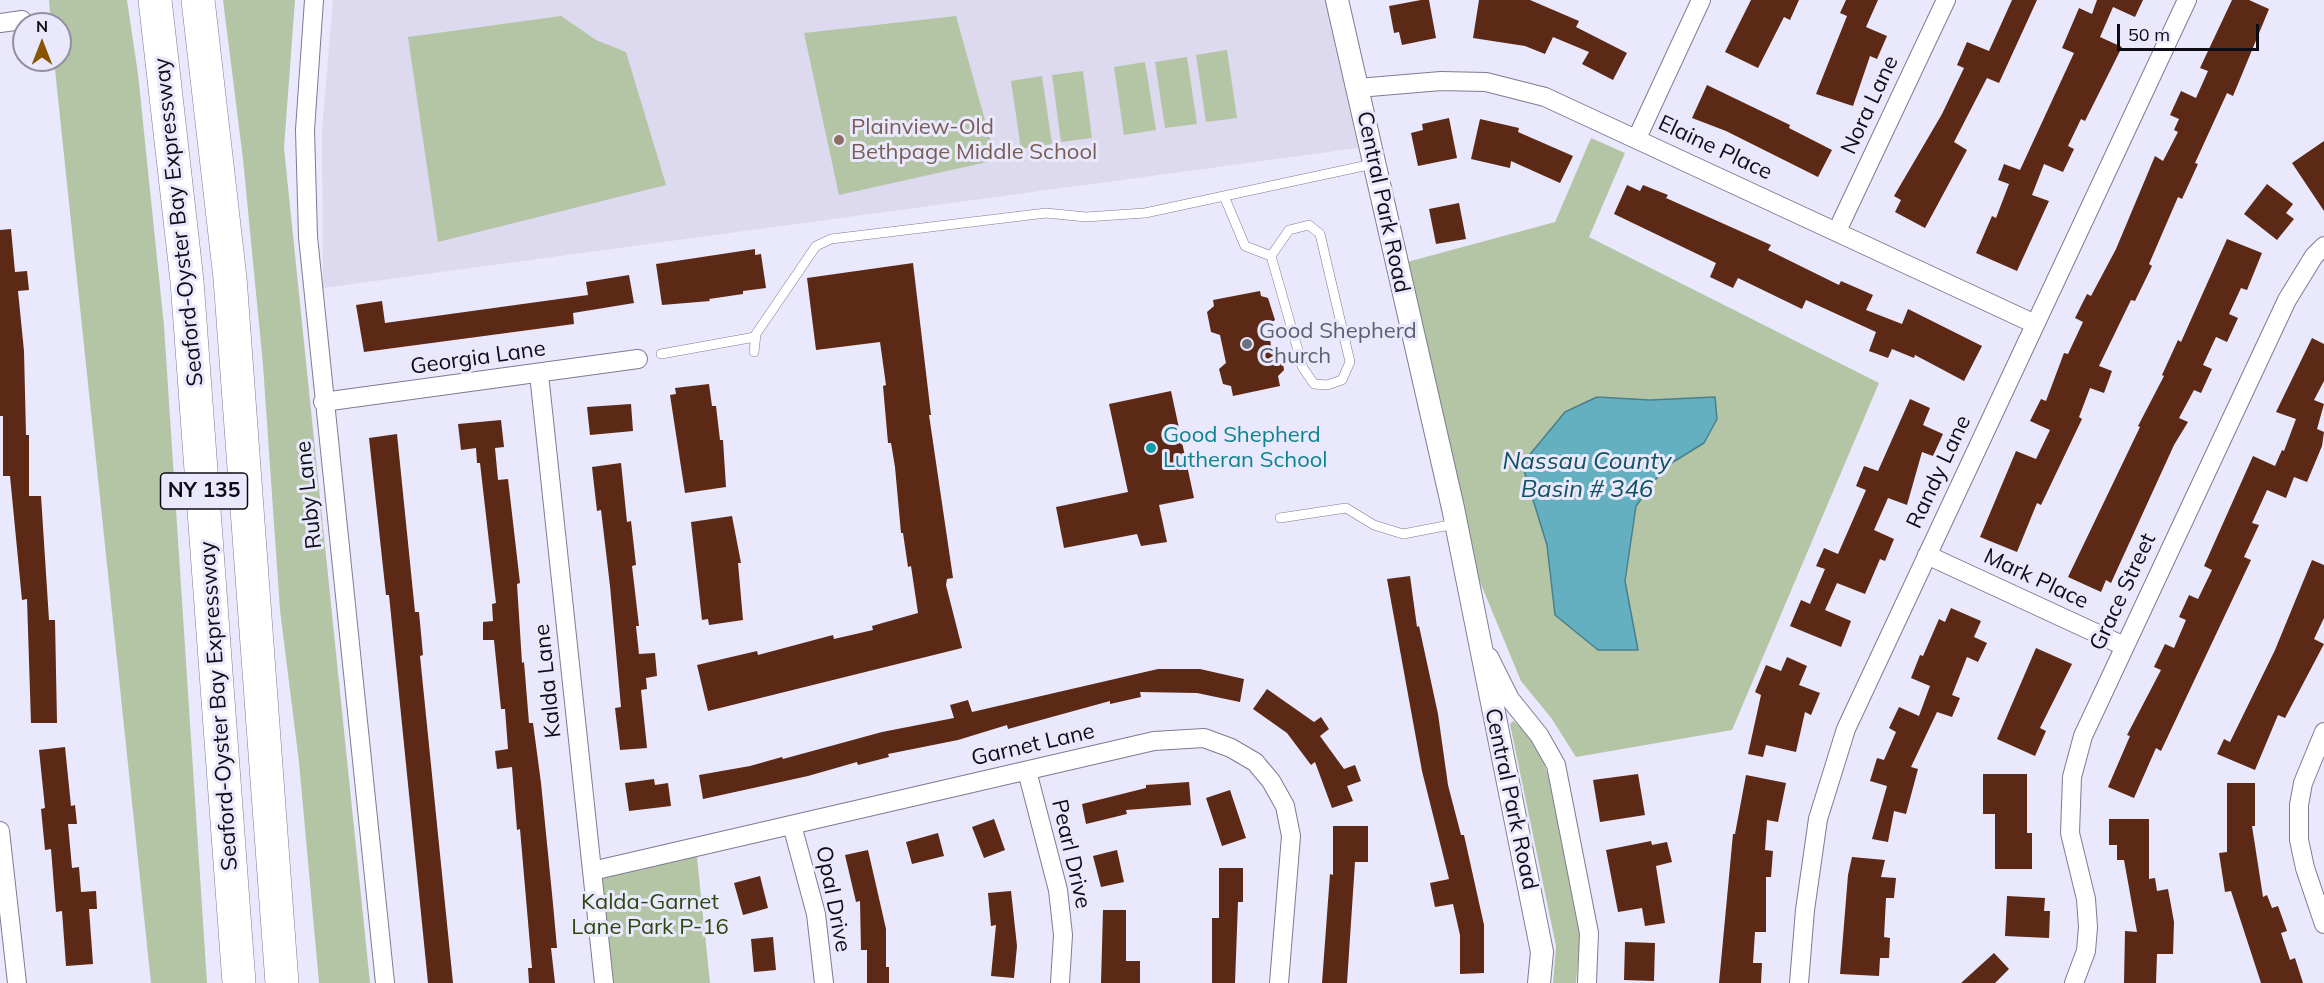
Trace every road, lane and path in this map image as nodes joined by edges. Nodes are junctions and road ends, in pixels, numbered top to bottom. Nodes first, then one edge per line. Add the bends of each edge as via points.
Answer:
1 (155, 0) edge
2 (198, 0) edge
3 (314, 0) edge
4 (1337, 0) edge
5 (1701, 0) edge
6 (1946, 0) edge
7 (2187, 0) edge
8 (1358, 88) junction
9 (1637, 138) junction
10 (1373, 164) junction
11 (1224, 196) junction
12 (1837, 231) junction
13 (2324, 246) edge
14 (1271, 256) junction
15 (2035, 324) junction
16 (755, 338) junction
17 (754, 352) dead end
18 (661, 354) dead end
19 (638, 359) dead end
20 (539, 374) junction
21 (324, 402) junction
22 (1280, 518) dead end
23 (1455, 524) junction
24 (1927, 555) junction
25 (1473, 616) junction
26 (2124, 646) junction
27 (2324, 732) edge
28 (1027, 771) junction
29 (792, 825) junction
30 (0, 831) edge
31 (592, 871) junction
32 (2324, 924) edge
33 (17, 983) edge
34 (239, 983) edge
35 (282, 983) edge
36 (385, 983) edge
37 (604, 983) edge
38 (824, 983) edge
39 (1060, 983) edge
40 (1279, 983) edge
41 (1539, 983) edge
42 (1587, 983) edge
43 (1799, 983) edge
44 (2074, 983) edge

1 - 34 highway, Seaford-Oyster Bay Expressway / NY 135 via 188,293
2 - 35 highway, Seaford-Oyster Bay Expressway / NY 135 via 230,278
3 - 21 street, Ruby Lane via 305,130 308,237
4 - 8 street, Central Park Road
5 - 9 street
6 - 12 street, Nora Lane
7 - 15 street, Randy Lane
8 - 9 street, Elaine Place via 1441,81 1507,86 1545,97
8 - 10 street, Central Park Road
9 - 12 street, Elaine Place
10 - 11 lane
10 - 23 street, Central Park Road
11 - 14 lane via 1245,246
11 - 16 lane via 1145,213 1086,217 1046,213 831,239 816,246
12 - 15 street, Elaine Place
13 - 26 street, Grace Street via 2314,255 2287,300
14 - 14 lane via 1303,368 1314,384 1342,380 1350,362 1320,234 1309,225 1289,230
15 - 24 street, Randy Lane
16 - 17 lane
16 - 18 lane
19 - 20 street, Georgia Lane
20 - 21 street, Georgia Lane
20 - 31 street, Kalda Lane
21 - 36 street, Ruby Lane
22 - 23 lane via 1346,508 1374,525 1403,534
23 - 25 street, Central Park Road
24 - 26 street, Mark Place
24 - 43 street, Randy Lane via 1846,729 1828,781 1818,819
25 - 41 street, Central Park Road via 1542,952
25 - 42 street, Central Park Road via 1510,699 1539,735 1556,765 1589,933
26 - 44 street, Grace Street via 2084,736 2072,777 2070,833 2086,899 2088,927 2086,951
27 - 32 street via 2303,783 2299,840
28 - 29 street, Garnet Lane
28 - 39 street, Pearl Drive via 1058,890 1063,934
28 - 40 street, Garnet Lane via 1154,741 1186,738 1204,738 1255,762 1285,806 1291,836
29 - 31 street, Garnet Lane
29 - 38 street, Opal Drive via 816,914
30 - 33 street
31 - 37 street, Kalda Lane

